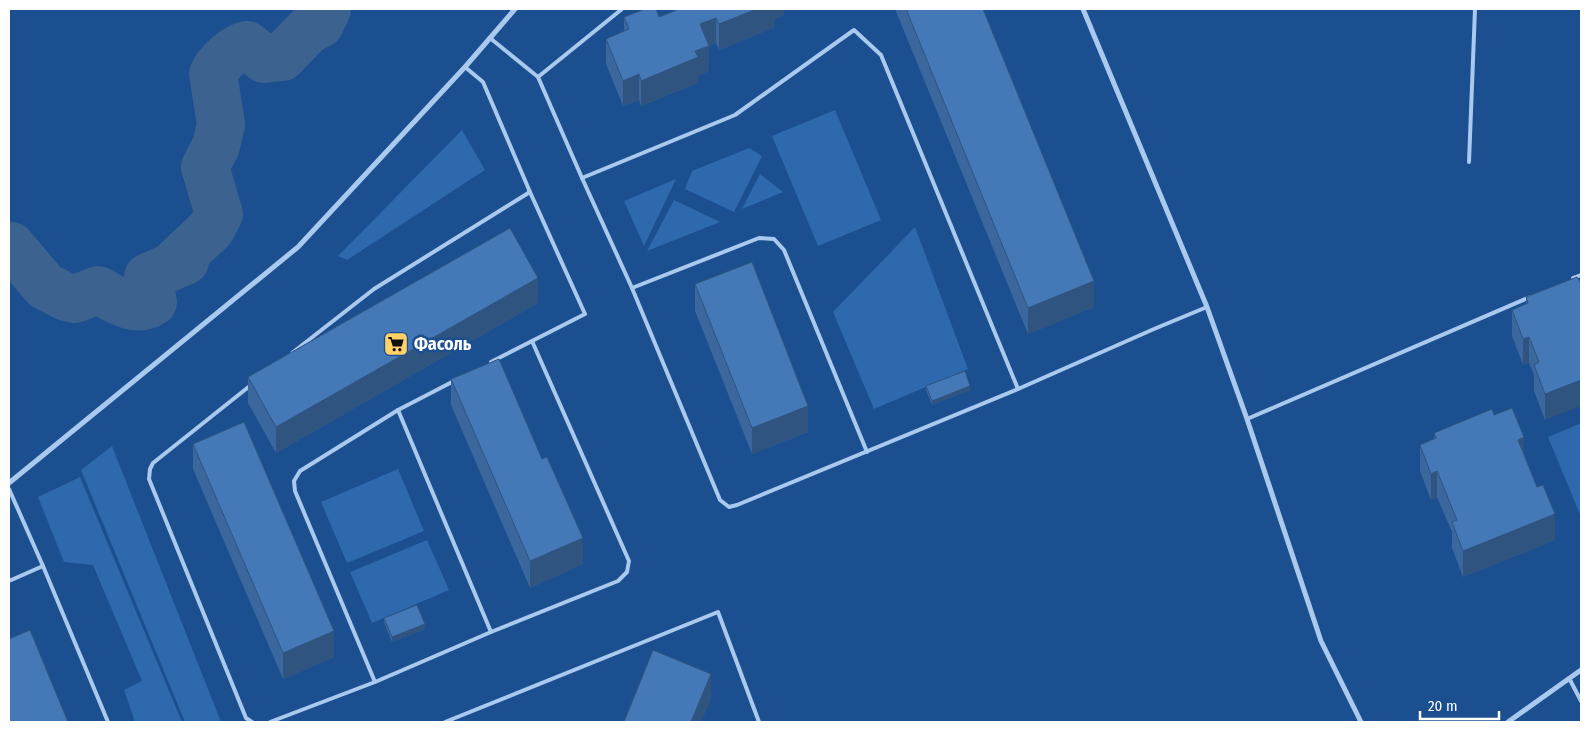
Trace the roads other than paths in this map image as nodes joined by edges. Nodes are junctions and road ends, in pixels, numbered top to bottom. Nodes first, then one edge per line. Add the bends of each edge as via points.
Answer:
1 (515, 9) edge
2 (622, 9) edge
3 (1083, 9) edge
4 (1475, 9) edge
5 (490, 38) junction
6 (465, 67) junction
7 (538, 77) junction
8 (1469, 162) dead end
9 (582, 178) junction
10 (530, 192) junction
11 (1581, 275) edge
12 (1572, 279) edge
13 (632, 288) junction
14 (1536, 294) edge
15 (1207, 308) junction
16 (532, 341) junction
17 (288, 356) edge
18 (490, 363) edge
19 (257, 380) edge
20 (457, 380) edge
21 (1018, 390) junction
22 (398, 410) junction
23 (1248, 418) junction
24 (867, 452) junction
25 (9, 483) edge
26 (9, 489) edge
27 (43, 566) junction
28 (9, 581) edge
29 (491, 632) junction
30 (1581, 670) edge
31 (1569, 678) junction
32 (375, 682) junction
33 (1581, 701) edge
34 (108, 722) edge
35 (252, 722) edge
36 (270, 722) edge
37 (445, 722) edge
38 (759, 722) edge
39 (1362, 722) edge
40 (1508, 722) edge

1 - 5 street
2 - 7 lane
3 - 15 street
4 - 8 lane
5 - 6 street
5 - 7 lane
6 - 10 lane via 483,82
6 - 25 street via 298,247
7 - 9 lane
9 - 13 lane
9 - 21 lane via 735,115 854,30 881,55
10 - 16 lane via 585,314
10 - 17 lane via 374,289
11 - 12 lane
13 - 24 lane via 759,238 774,239 784,250
13 - 24 lane via 720,500 728,507
14 - 23 lane
15 - 21 lane
15 - 23 street
16 - 18 lane
16 - 29 lane via 629,561 627,572 618,580
19 - 35 lane via 154,463 149,479 246,718
20 - 22 lane
21 - 24 lane
22 - 29 lane
22 - 32 lane via 300,471 294,481 294,491
23 - 39 street via 1321,641
26 - 27 lane
27 - 28 lane
27 - 34 lane
29 - 32 lane
30 - 31 street
31 - 33 lane
31 - 40 street
32 - 36 lane
37 - 38 lane via 718,612

